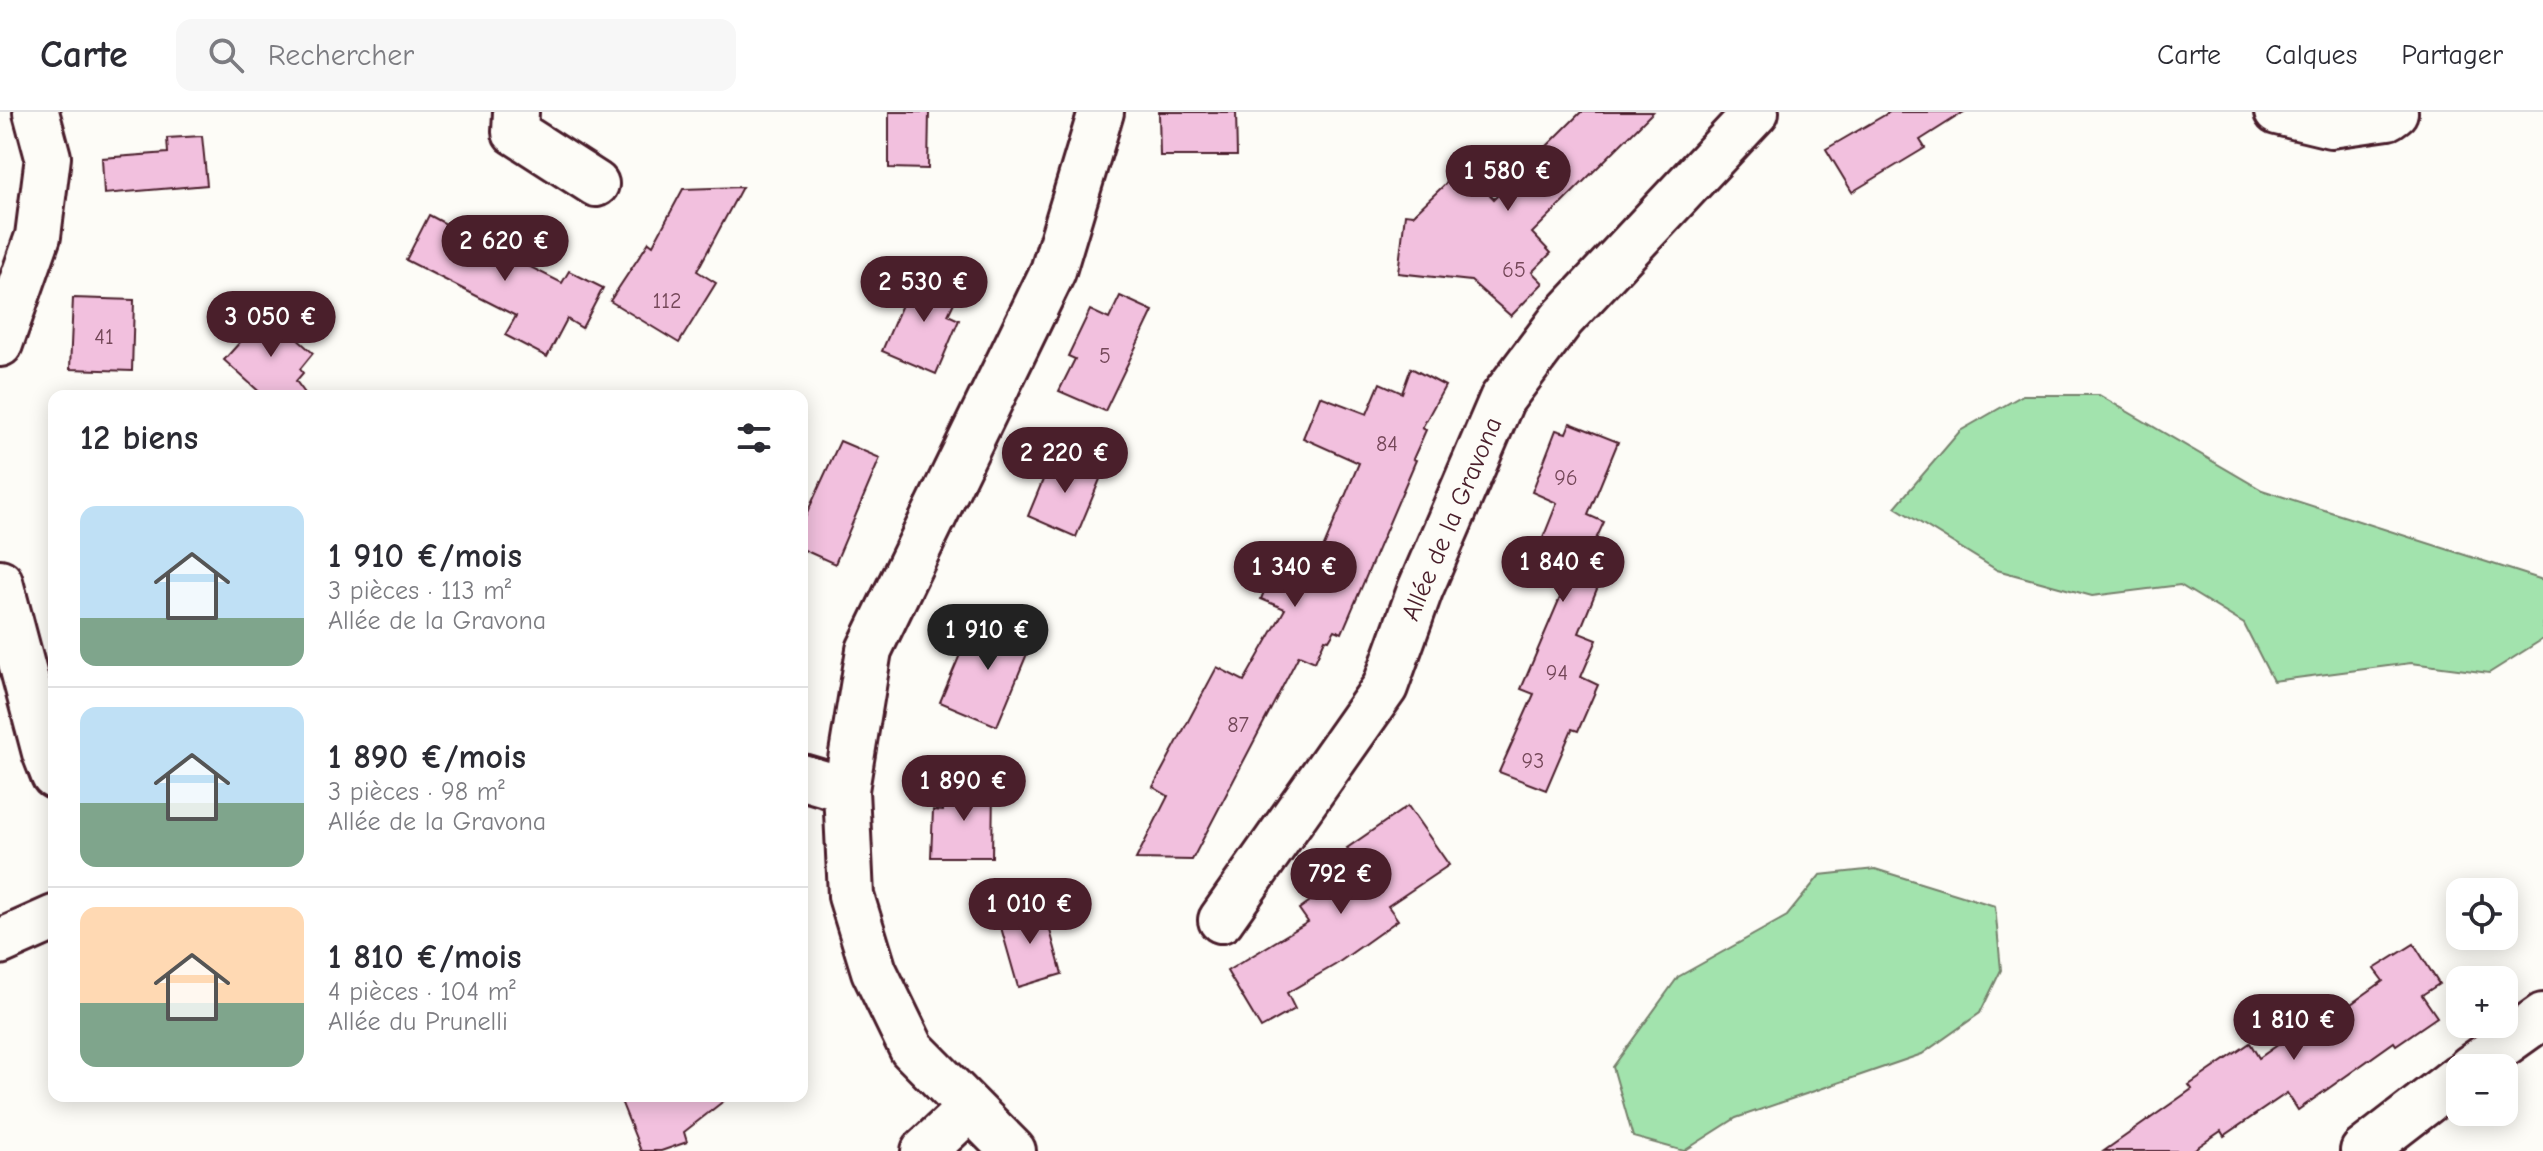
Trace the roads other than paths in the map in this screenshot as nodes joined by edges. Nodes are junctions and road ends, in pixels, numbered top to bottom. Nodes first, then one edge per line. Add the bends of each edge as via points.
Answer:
1 (36, 112) edge
2 (516, 112) edge
3 (1101, 112) edge
4 (1756, 112) edge
5 (2277, 112) edge
6 (2395, 112) edge
7 (596, 184) dead end
8 (0, 344) edge
9 (0, 582) edge
10 (48, 761) edge
11 (808, 779) edge
12 (846, 790) junction
13 (1221, 920) dead end
14 (2543, 1016) edge
15 (2490, 1054) edge
16 (2446, 1087) edge
17 (969, 1109) junction
18 (924, 1151) edge
19 (1013, 1151) edge
20 (2363, 1151) edge

1 - 8 street via 48,157 38,236
2 - 7 street via 515,132
3 - 12 street via 1053,271 869,650
4 - 13 street, Allée de la Gravona via 1562,319 1502,399 1420,590 1385,687
5 - 6 street via 2331,125
9 - 10 street
11 - 12 street
12 - 17 street via 851,896 874,971 912,1049
14 - 15 street
16 - 20 street
17 - 18 street
17 - 19 street

